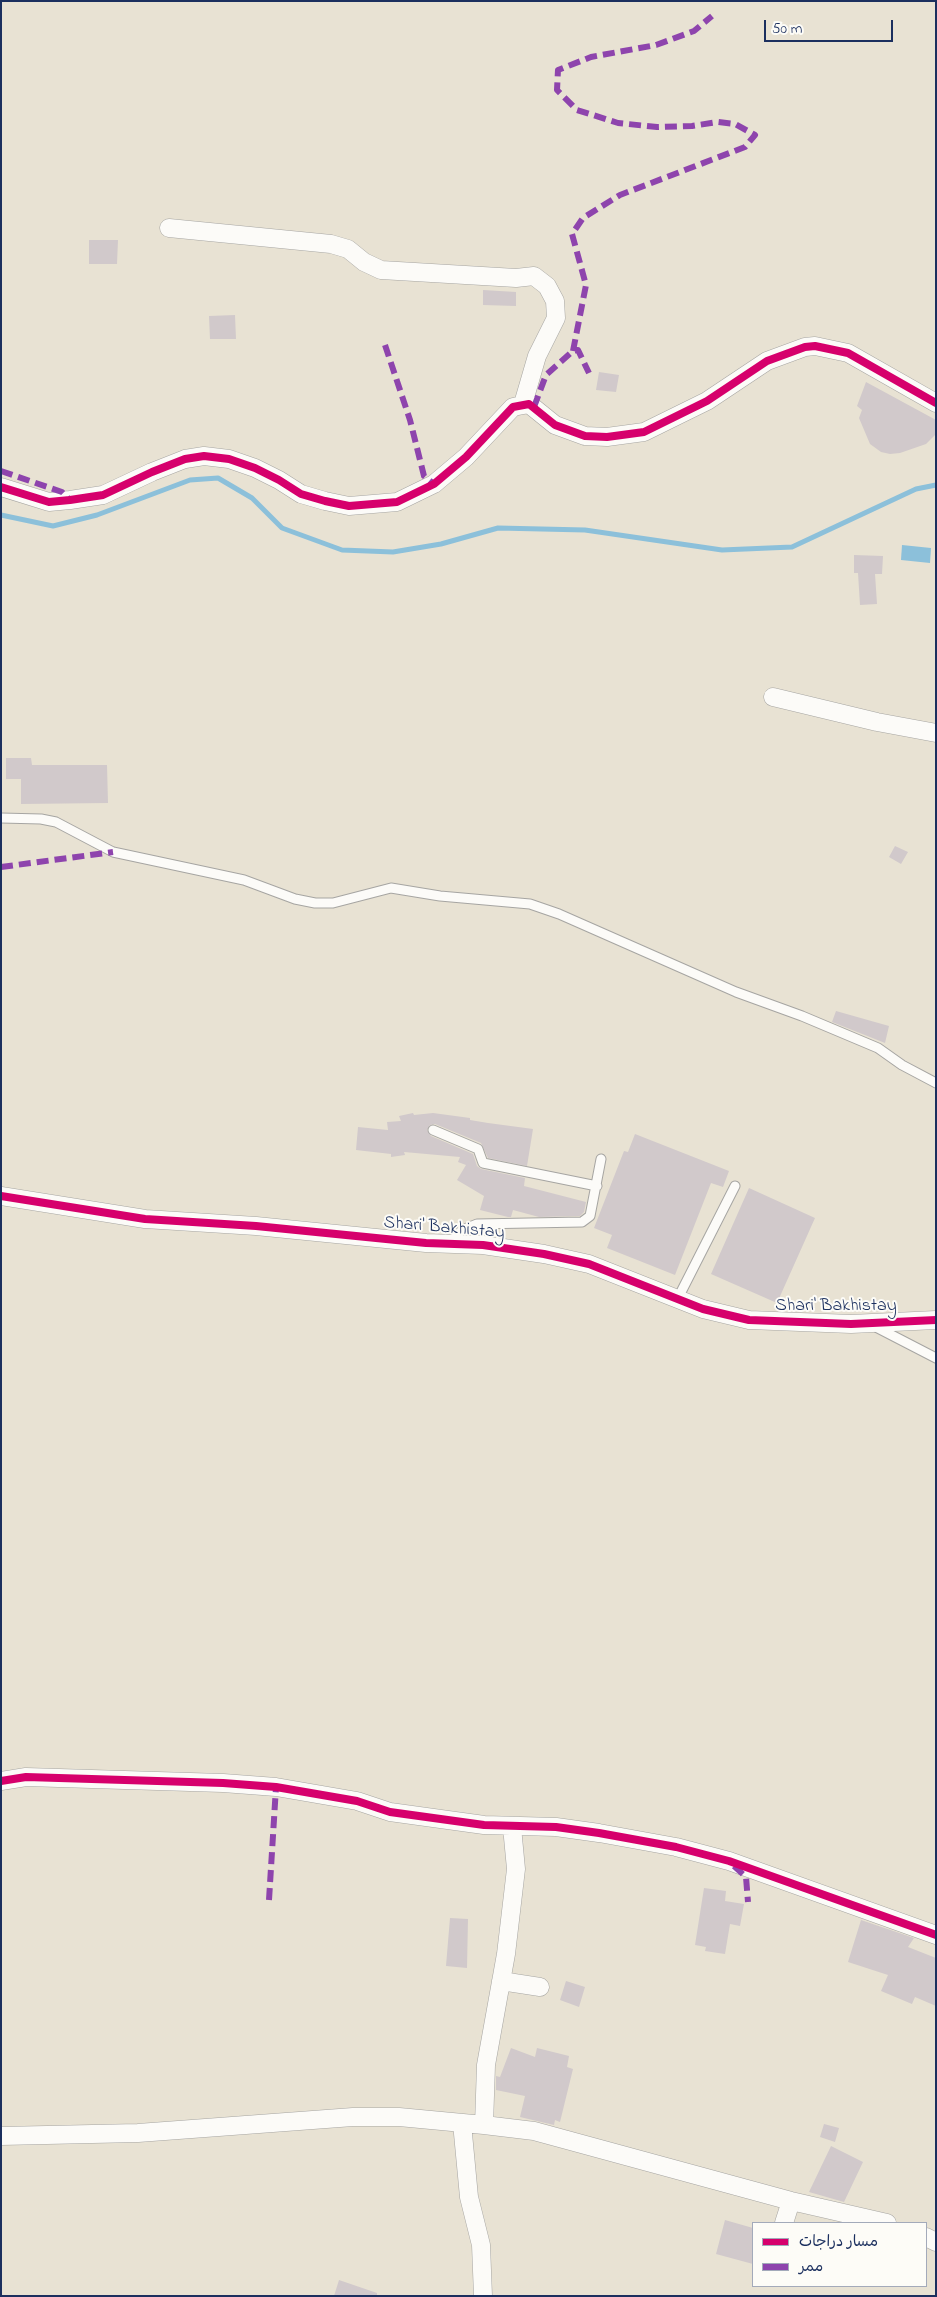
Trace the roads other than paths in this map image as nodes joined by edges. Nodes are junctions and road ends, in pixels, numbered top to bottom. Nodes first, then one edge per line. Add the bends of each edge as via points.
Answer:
1 (169, 228) dead end
2 (936, 403) edge
3 (523, 404) junction
4 (1, 487) edge
5 (773, 697) dead end
6 (936, 734) edge
7 (1, 818) edge
8 (936, 1083) edge
9 (433, 1130) dead end
10 (601, 1159) dead end
11 (597, 1186) junction
12 (734, 1186) dead end
13 (1, 1196) edge
14 (448, 1244) junction
15 (677, 1300) junction
16 (936, 1320) edge
17 (869, 1323) junction
18 (936, 1358) edge
19 (1, 1781) edge
20 (512, 1826) junction
21 (936, 1935) edge
22 (501, 1981) junction
23 (540, 1987) dead end
24 (462, 2123) junction
25 (484, 2125) junction
26 (1, 2136) edge
27 (791, 2201) junction
28 (784, 2222) edge
29 (883, 2222) edge
30 (483, 2296) edge

1 - 3 street via 331,244 348,250 381,270 516,278 534,276 548,286 555,301 556,318 537,356
2 - 3 street via 848,353 815,346 793,350 767,361 707,401 644,432 585,436 556,425 534,407
3 - 4 street via 513,407 434,484 397,502 349,506 325,501 301,494 255,468 229,459 204,456 185,459 103,495 49,502
5 - 6 street
7 - 8 lane via 41,818 56,822 113,852 244,880 315,903 333,903 391,888 530,904 736,992 878,1048
9 - 11 lane via 478,1149 483,1163
10 - 11 lane
11 - 14 lane via 590,1216 582,1222 476,1224 462,1230
12 - 15 lane
13 - 14 street, Shari' Bakhistay via 145,1219
14 - 15 street, Shari' Bakhistay via 506,1248 589,1264
15 - 17 street, Shari' Bakhistay via 749,1320
16 - 17 street, Shari' Bakhistay
17 - 18 lane
19 - 20 street via 26,1777 232,1783 357,1801 390,1812
20 - 21 street via 556,1827 676,1847 729,1861
20 - 22 street via 516,1868
22 - 23 street
22 - 25 street via 486,2065
24 - 25 street
24 - 26 street via 353,2117 164,2131
24 - 30 street via 469,2197 481,2245
25 - 27 street via 534,2131
27 - 28 street
27 - 29 street

